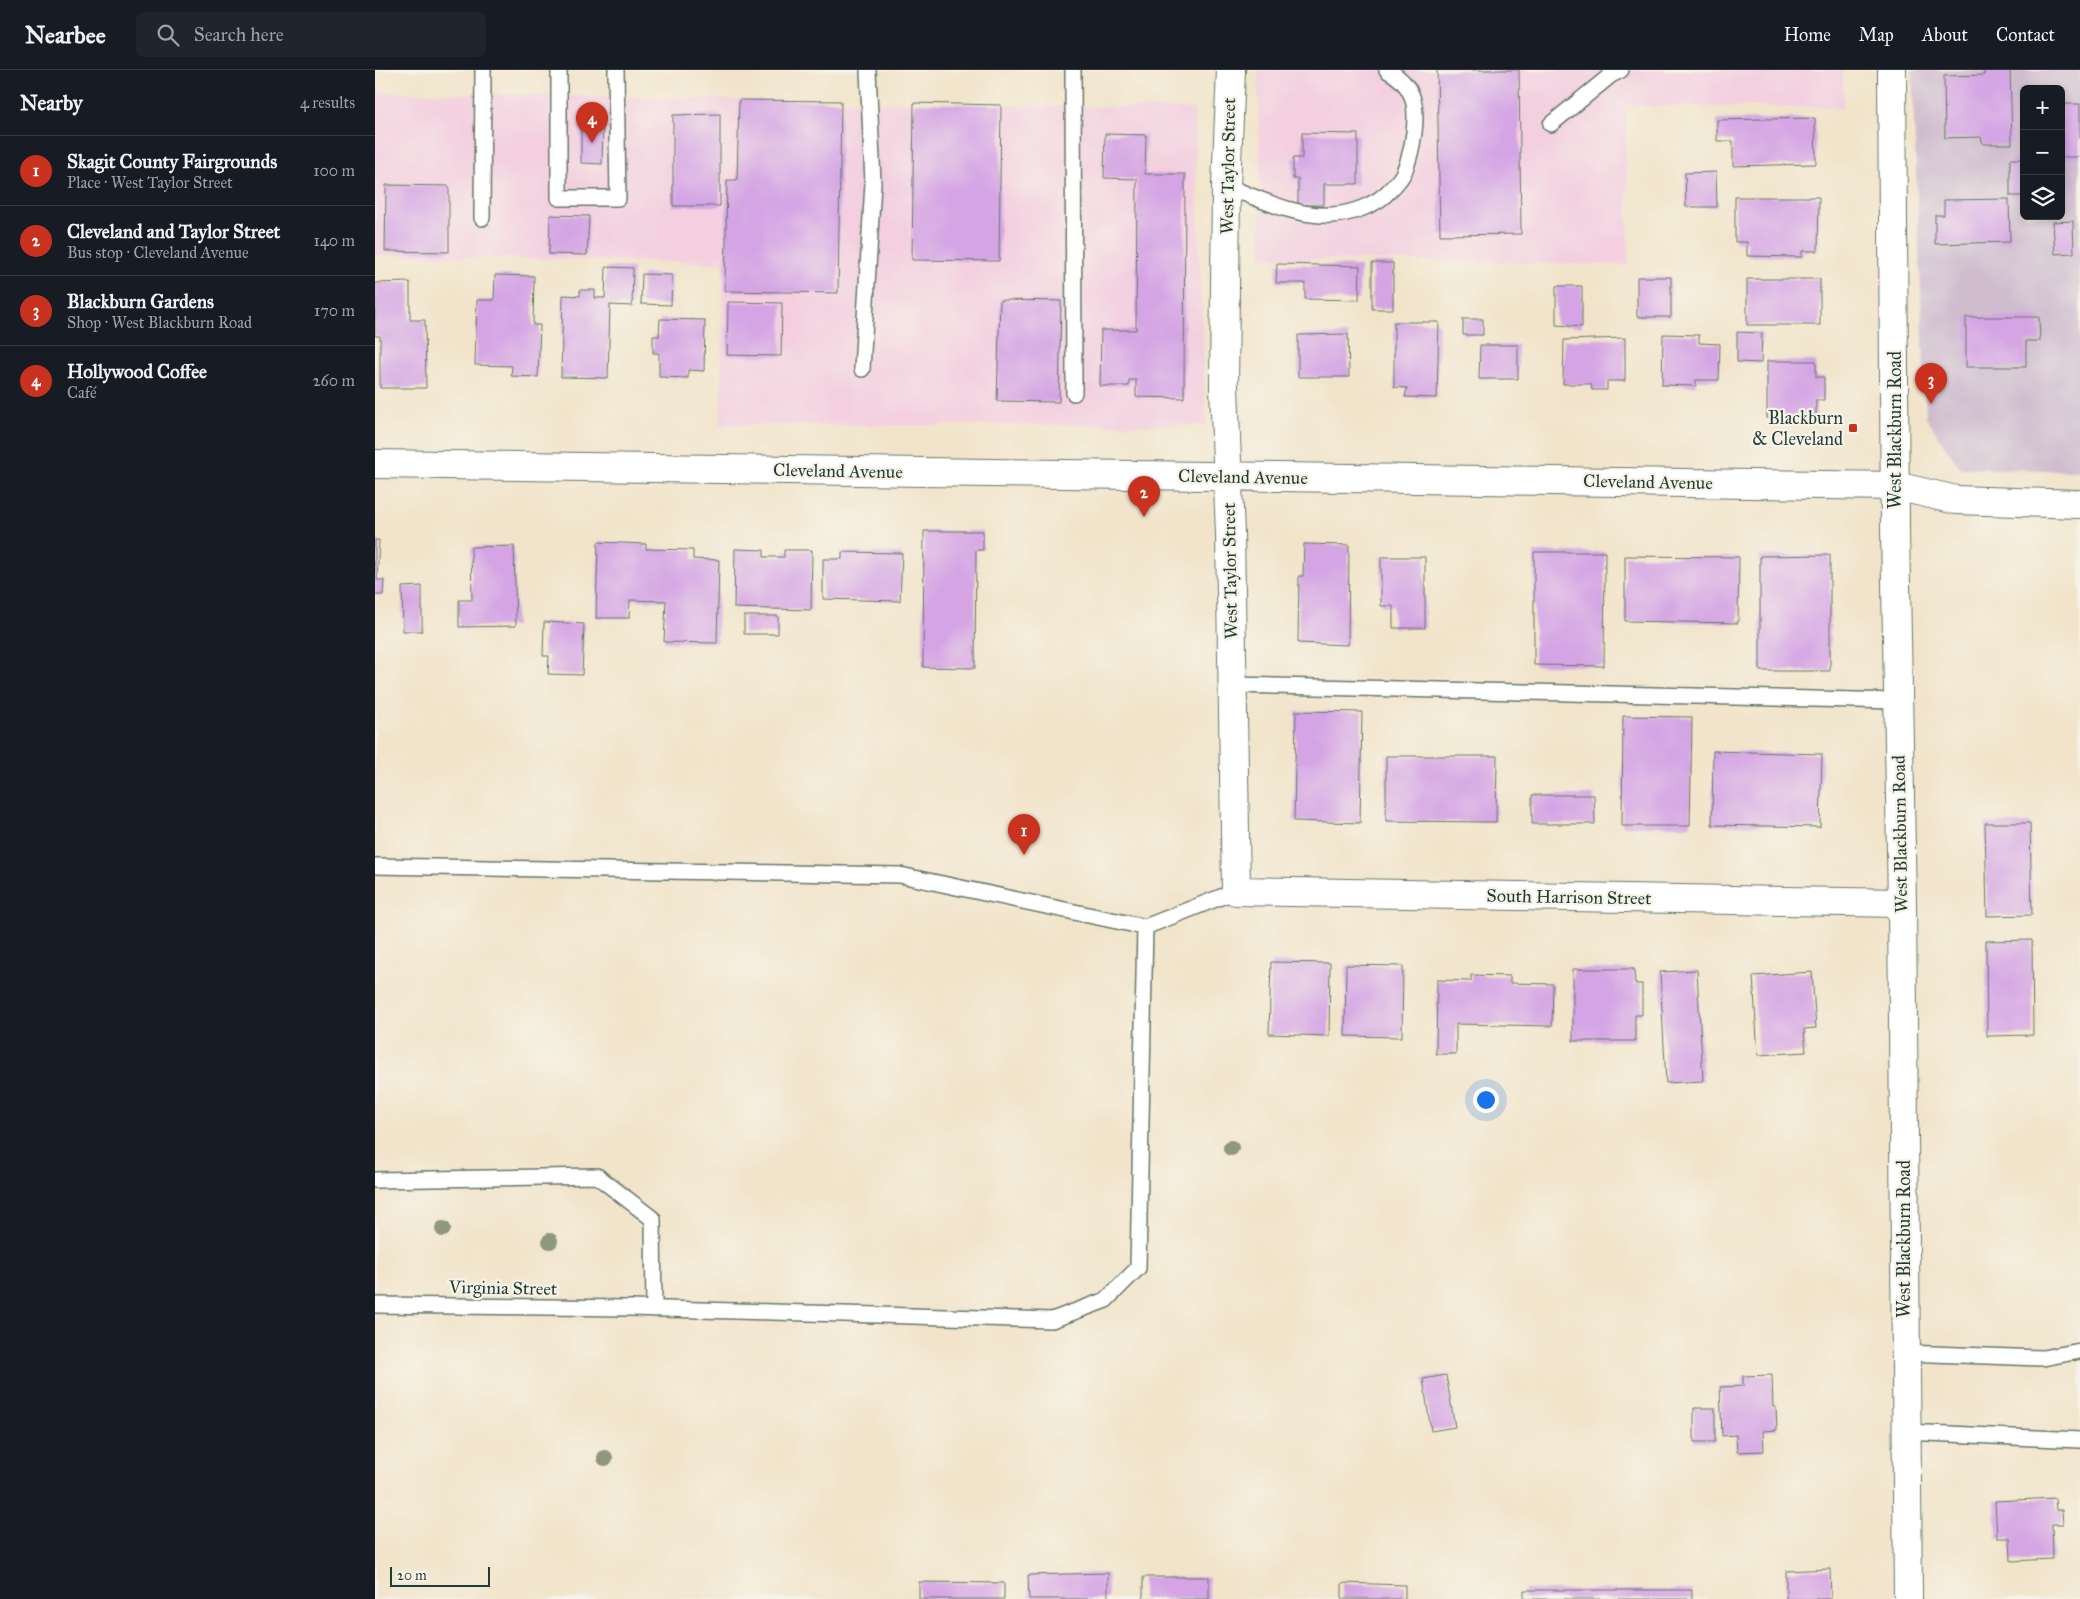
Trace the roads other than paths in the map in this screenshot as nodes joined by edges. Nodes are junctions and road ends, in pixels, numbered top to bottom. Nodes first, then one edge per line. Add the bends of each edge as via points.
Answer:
1 (483, 70) edge
2 (559, 70) edge
3 (616, 70) edge
4 (868, 70) edge
5 (1073, 70) edge
6 (1231, 70) edge
7 (1387, 70) edge
8 (1621, 70) edge
9 (1892, 70) edge
10 (1551, 124) dead end
11 (1226, 186) junction
12 (482, 218) dead end
13 (862, 369) dead end
14 (1074, 393) dead end
15 (375, 464) edge
16 (1228, 477) junction
17 (1896, 486) junction
18 (2080, 504) edge
19 (1233, 686) junction
20 (1897, 701) junction
21 (375, 866) edge
22 (1236, 891) junction
23 (1902, 904) junction
24 (1145, 928) junction
25 (375, 1180) edge
26 (375, 1305) edge
27 (655, 1309) junction
28 (2080, 1351) edge
29 (1905, 1353) junction
30 (1906, 1432) junction
31 (2080, 1440) edge
32 (1908, 1599) edge

1 - 12 lane
2 - 3 lane via 559,198 619,198
4 - 13 lane via 873,183
5 - 14 lane
6 - 11 street, West Taylor Street
7 - 11 lane via 1406,86 1415,110 1411,152 1403,174 1389,192 1353,211 1311,215 1287,210
8 - 10 lane
9 - 17 street, West Blackburn Road
11 - 16 street, West Taylor Street via 1224,388
15 - 16 street, Cleveland Avenue
16 - 17 street, Cleveland Avenue
16 - 19 street, West Taylor Street
17 - 18 street, Cleveland Avenue via 1956,500
17 - 20 street, West Blackburn Road
19 - 20 lane
19 - 22 street, West Taylor Street
20 - 23 street, West Blackburn Road
21 - 24 lane via 901,875
22 - 23 street, South Harrison Street
22 - 24 lane
23 - 29 street, West Blackburn Road
24 - 27 lane, Virginia Street via 1138,1268 1106,1300 1052,1320
25 - 27 lane via 597,1176 653,1219
26 - 27 lane, Virginia Street
28 - 29 lane via 2043,1358
29 - 30 street, West Blackburn Road
30 - 31 lane
30 - 32 street, West Blackburn Road

